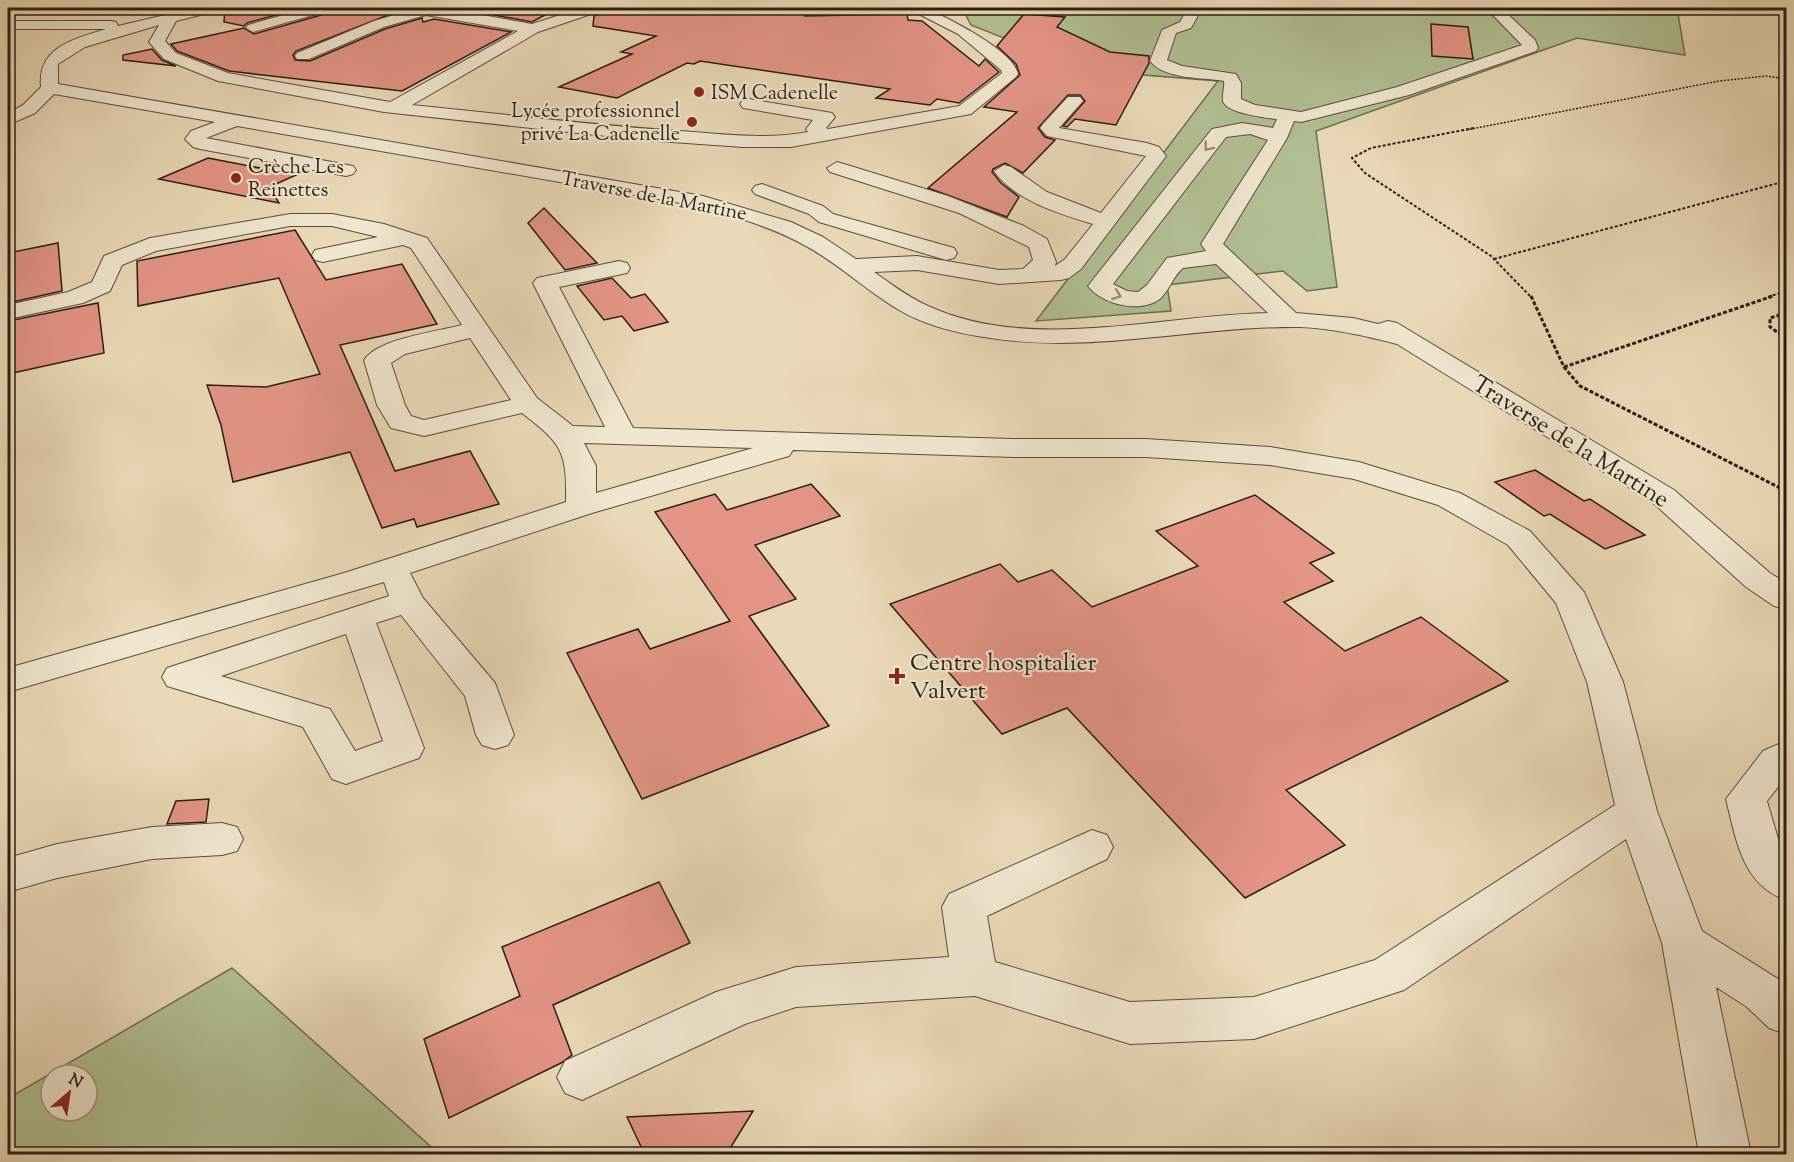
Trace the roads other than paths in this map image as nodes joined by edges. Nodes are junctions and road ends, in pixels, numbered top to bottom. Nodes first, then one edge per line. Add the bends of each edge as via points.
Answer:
1 (211, 8) edge
2 (321, 8) edge
3 (406, 8) edge
4 (595, 8) edge
5 (922, 8) edge
6 (1195, 8) edge
7 (1493, 8) edge
8 (430, 9) edge
9 (36, 13) dead end
10 (170, 18) junction
11 (12, 24) edge
12 (135, 27) junction
13 (254, 28) dead end
14 (533, 29) junction
15 (160, 40) junction
16 (142, 50) dead end
17 (303, 56) dead end
18 (408, 79) dead end
19 (50, 88) junction
20 (422, 93) junction
21 (120, 99) junction
22 (1074, 101) dead end
23 (749, 104) dead end
24 (393, 108) junction
25 (29, 109) junction
26 (1288, 115) junction
27 (237, 119) junction
28 (8, 120) edge
29 (757, 124) dead end
30 (825, 135) junction
31 (1278, 138) junction
32 (791, 141) junction
33 (837, 168) dead end
34 (346, 170) dead end
35 (1004, 171) dead end
36 (762, 190) dead end
37 (1107, 220) junction
38 (405, 238) junction
39 (323, 255) dead end
40 (1222, 257) junction
41 (851, 266) junction
42 (619, 268) dead end
43 (956, 271) junction
44 (1028, 276) junction
45 (8, 312) edge
46 (1283, 314) junction
47 (478, 329) junction
48 (526, 404) junction
49 (566, 434) junction
50 (623, 435) junction
51 (805, 442) junction
52 (581, 507) junction
53 (395, 568) junction
54 (1786, 598) edge
55 (408, 601) junction
56 (357, 618) junction
57 (8, 680) edge
58 (495, 735) dead end
59 (1786, 755) edge
60 (1637, 811) junction
61 (222, 838) dead end
62 (1092, 847) dead end
63 (8, 875) edge
64 (1786, 883) edge
65 (1684, 943) junction
66 (975, 976) junction
67 (1779, 999) edge
68 (582, 1077) dead end
69 (1725, 1155) edge

1 - 10 street
2 - 13 street
3 - 8 street
4 - 14 street
5 - 30 street via 963,31 1007,65 1010,74 965,110
6 - 26 street via 1186,25 1170,30 1158,61 1175,69 1230,78 1232,102 1251,110
7 - 26 street via 1530,43 1530,48 1403,91 1301,117
8 - 14 street
8 - 17 street via 379,24
9 - 11 street
10 - 12 street
10 - 15 street
11 - 12 street
12 - 15 street
12 - 19 street via 91,39 56,56 48,72
14 - 20 street
15 - 16 street
15 - 24 street via 170,56 224,77
18 - 20 street
19 - 21 street, Traverse de la Martine
19 - 25 street
20 - 24 street
21 - 25 street, Traverse de la Martine
21 - 27 street, Traverse de la Martine
22 - 37 street via 1049,128 1053,132 1140,147 1156,156
23 - 30 street via 825,117 815,129
24 - 32 street via 643,134
25 - 28 street
26 - 31 street
27 - 34 street via 194,139 227,148 227,155 246,159 268,156
27 - 41 street, Traverse de la Martine via 733,209 775,222
29 - 32 street via 789,129
30 - 32 street
31 - 40 street via 1212,244
31 -> 40 street via 1252,129 1219,133 1100,286 1123,298 1141,297 1152,293 1172,265 1182,260
33 - 44 street via 984,216 1023,234 1040,244 1045,262
35 - 37 street via 1031,193
36 - 43 street via 816,210 826,218 951,255 962,261
37 - 44 street via 1073,264 1061,273
38 - 39 street
38 - 45 street via 332,220 290,220 150,245 112,261 102,286 75,298
38 - 47 street via 419,243
40 - 46 street
41 - 43 street via 917,263
41 - 46 street, Traverse de la Martine via 909,306 939,319 1003,333 1078,336
42 - 50 street via 545,283
43 - 44 street via 999,277
46 - 54 street, Traverse de la Martine via 1359,325 1406,339 1663,496 1758,580
47 - 48 street
47 - 48 street via 396,349 376,360 401,422 424,428
48 - 49 street
49 - 50 street
49 - 52 street via 581,466
50 - 51 street
51 - 52 street
51 - 60 street via 1146,447 1270,456 1359,471 1449,500 1519,538 1572,600 1605,682
52 - 53 street
53 - 55 street
53 - 57 street
55 - 56 street
55 - 58 street via 482,692
56 - 56 street via 346,622 180,677 316,718 346,769 405,748
59 - 64 street via 1746,799 1763,860
60 - 65 street
60 - 66 street via 1388,976 1254,1018 1130,1023
61 - 63 street via 152,843 57,861
62 - 66 street via 964,908
65 - 67 street
65 - 69 street
66 - 68 street via 796,987 733,1007

